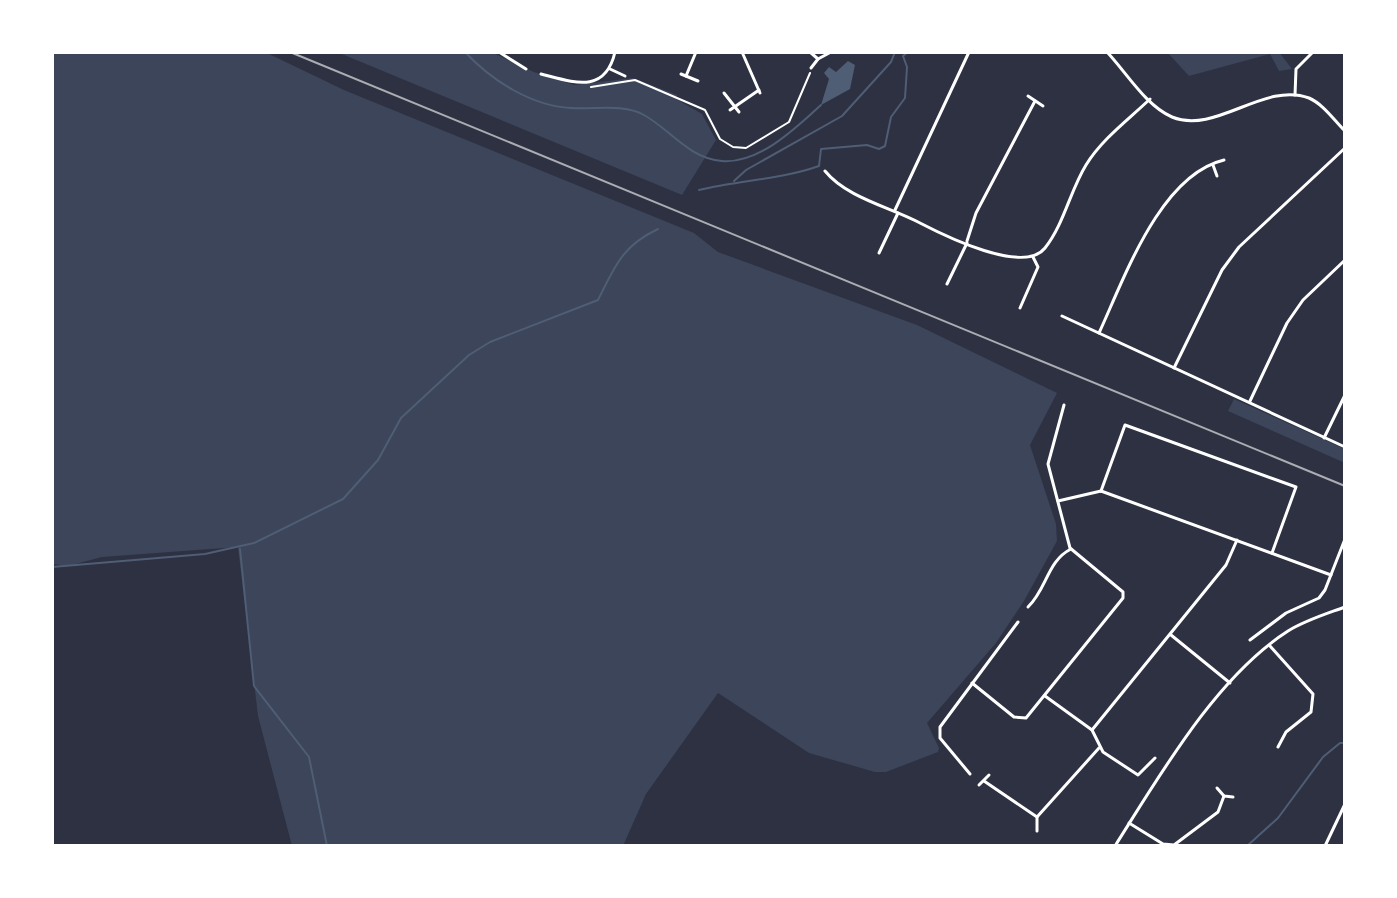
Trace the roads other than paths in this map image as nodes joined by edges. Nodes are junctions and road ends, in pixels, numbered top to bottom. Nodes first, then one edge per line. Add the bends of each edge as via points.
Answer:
1 (499, 52) edge
2 (615, 52) edge
3 (696, 52) edge
4 (742, 52) edge
5 (810, 52) edge
6 (831, 52) edge
7 (969, 52) edge
8 (1107, 52) edge
9 (1313, 52) edge
10 (818, 59) junction
11 (811, 68) road end
12 (526, 69) dead end
13 (610, 69) junction
14 (541, 74) dead end
15 (625, 76) dead end
16 (698, 81) dead end
17 (724, 93) dead end
18 (1295, 95) junction
19 (1028, 96) dead end
20 (1150, 99) junction
21 (1035, 101) junction
22 (735, 106) junction
23 (1043, 106) dead end
24 (730, 110) dead end
25 (739, 112) dead end
26 (1345, 131) edge
27 (1345, 148) edge
28 (1224, 160) dead end
29 (1213, 163) junction
30 (825, 171) dead end
31 (1217, 176) dead end
32 (896, 211) junction
33 (967, 243) junction
34 (879, 253) dead end
35 (1033, 257) junction
36 (1345, 260) edge
37 (947, 284) dead end
38 (1020, 308) dead end
39 (1062, 316) dead end
40 (1098, 334) junction
41 (1174, 368) junction
42 (1345, 395) edge
43 (1249, 402) junction
44 (1064, 405) dead end
45 (1324, 438) junction
46 (1345, 447) edge
47 (1101, 491) junction
48 (1057, 501) junction
49 (1345, 539) edge
50 (1237, 540) junction
51 (1071, 549) junction
52 (1272, 553) junction
53 (1331, 575) junction
54 (1036, 600) junction
55 (1040, 605) dead end
56 (1028, 607) dead end
57 (1345, 607) edge
58 (1018, 622) dead end
59 (1170, 635) junction
60 (1250, 640) dead end
61 (1269, 645) junction
62 (972, 683) junction
63 (1230, 683) junction
64 (1045, 696) junction
65 (1092, 730) junction
66 (1099, 747) junction
67 (1278, 747) dead end
68 (1155, 758) dead end
69 (970, 774) dead end
70 (989, 775) dead end
71 (1217, 788) dead end
72 (1224, 796) junction
73 (1233, 797) dead end
74 (1345, 804) edge
75 (1037, 817) junction
76 (1129, 823) junction
77 (1037, 831) dead end
78 (1115, 846) edge
79 (1325, 846) edge

1 - 12 street
2 - 13 street
3 - 16 street via 684,75
4 - 22 street via 759,91
5 - 10 street
6 - 10 street
7 - 32 street
8 - 20 street
9 - 18 street via 1296,69
10 - 11 street
13 - 14 street via 586,83
13 - 15 street
17 - 22 street
18 - 20 street via 1196,121 1169,115
18 - 26 street via 1318,103
19 - 21 street
20 - 35 street via 1093,155 1045,249
21 - 23 street
21 - 33 street via 976,213
22 - 24 street
22 - 25 street
27 - 41 street via 1239,247 1222,270
28 - 29 street
29 - 31 street
29 - 40 street via 1186,181 1165,205
30 - 32 street via 835,183
32 - 33 street
32 - 34 street
33 - 35 street via 1018,259
33 - 37 street
35 - 38 street via 1038,267
36 - 43 street via 1287,323
39 - 40 street
40 - 41 street
41 - 43 street
42 - 45 street
43 - 45 street
44 - 48 street via 1048,453
45 - 46 street
47 - 48 street
47 - 50 street
47 - 52 street via 1125,425 1296,487
48 - 51 street
49 - 53 street
50 - 52 street
50 - 59 street via 1226,565
51 - 54 street via 1056,559
51 - 64 street via 1124,595
52 - 53 street
53 - 60 street via 1319,598 1286,613
54 - 55 street
54 - 56 street
57 - 61 street via 1299,625
58 - 62 street
59 - 63 street
59 - 65 street
61 - 63 street
61 - 67 street via 1313,694 1311,712 1286,732
62 - 64 street via 1017,719 1030,716
62 - 69 street via 940,727 940,738
63 - 76 street
64 - 65 street
65 - 66 street
66 - 68 street via 1139,776
66 - 75 street
70 - 75 street via 982,783
71 - 72 street
72 - 73 street
72 - 76 street via 1218,812 1174,845
74 - 79 street
75 - 77 street
76 - 78 street

